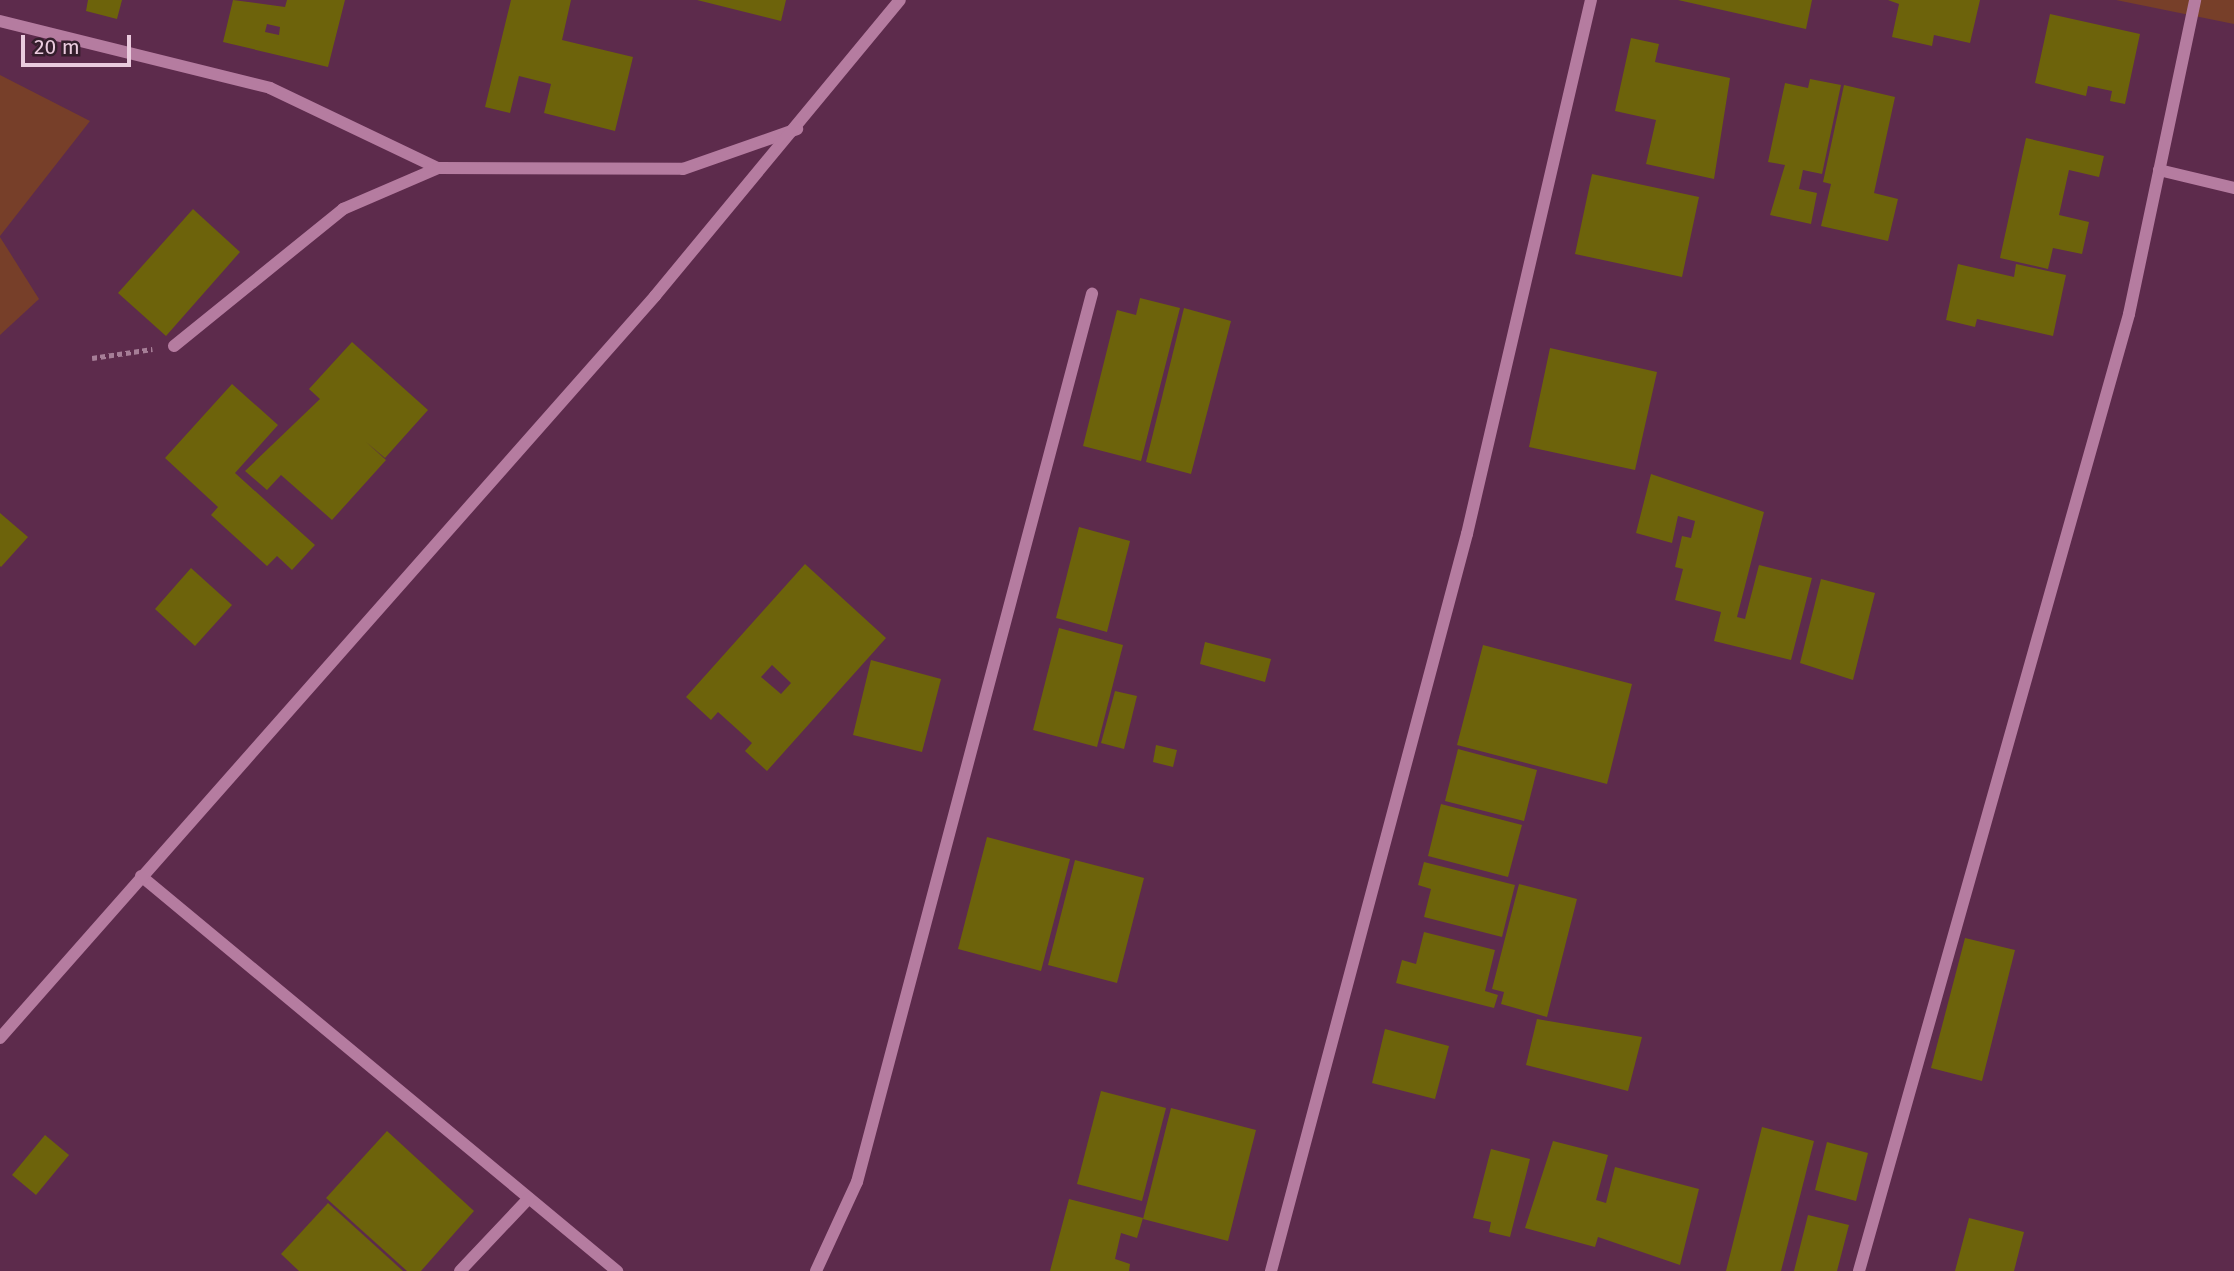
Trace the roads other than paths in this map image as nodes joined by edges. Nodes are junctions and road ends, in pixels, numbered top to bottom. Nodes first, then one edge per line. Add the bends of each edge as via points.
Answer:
1 (900, 0) edge
2 (1591, 0) edge
3 (2195, 0) edge
4 (0, 21) edge
5 (797, 129) junction
6 (438, 168) junction
7 (2159, 170) junction
8 (2234, 188) edge
9 (1092, 294) dead end
10 (174, 346) road end
11 (141, 876) junction
12 (0, 1038) edge
13 (529, 1198) junction
14 (460, 1271) edge
15 (617, 1271) edge
16 (816, 1271) edge
17 (1271, 1271) edge
18 (1859, 1271) edge

1 - 5 street
2 - 17 street via 1468,534
3 - 7 street
4 - 6 street via 270,88
5 - 6 street via 683,169
5 - 11 street
6 - 10 street via 343,209
7 - 8 street
7 - 18 street via 2129,314
9 - 16 street via 857,1182
11 - 12 street
11 - 13 street
13 - 14 street
13 - 15 street

